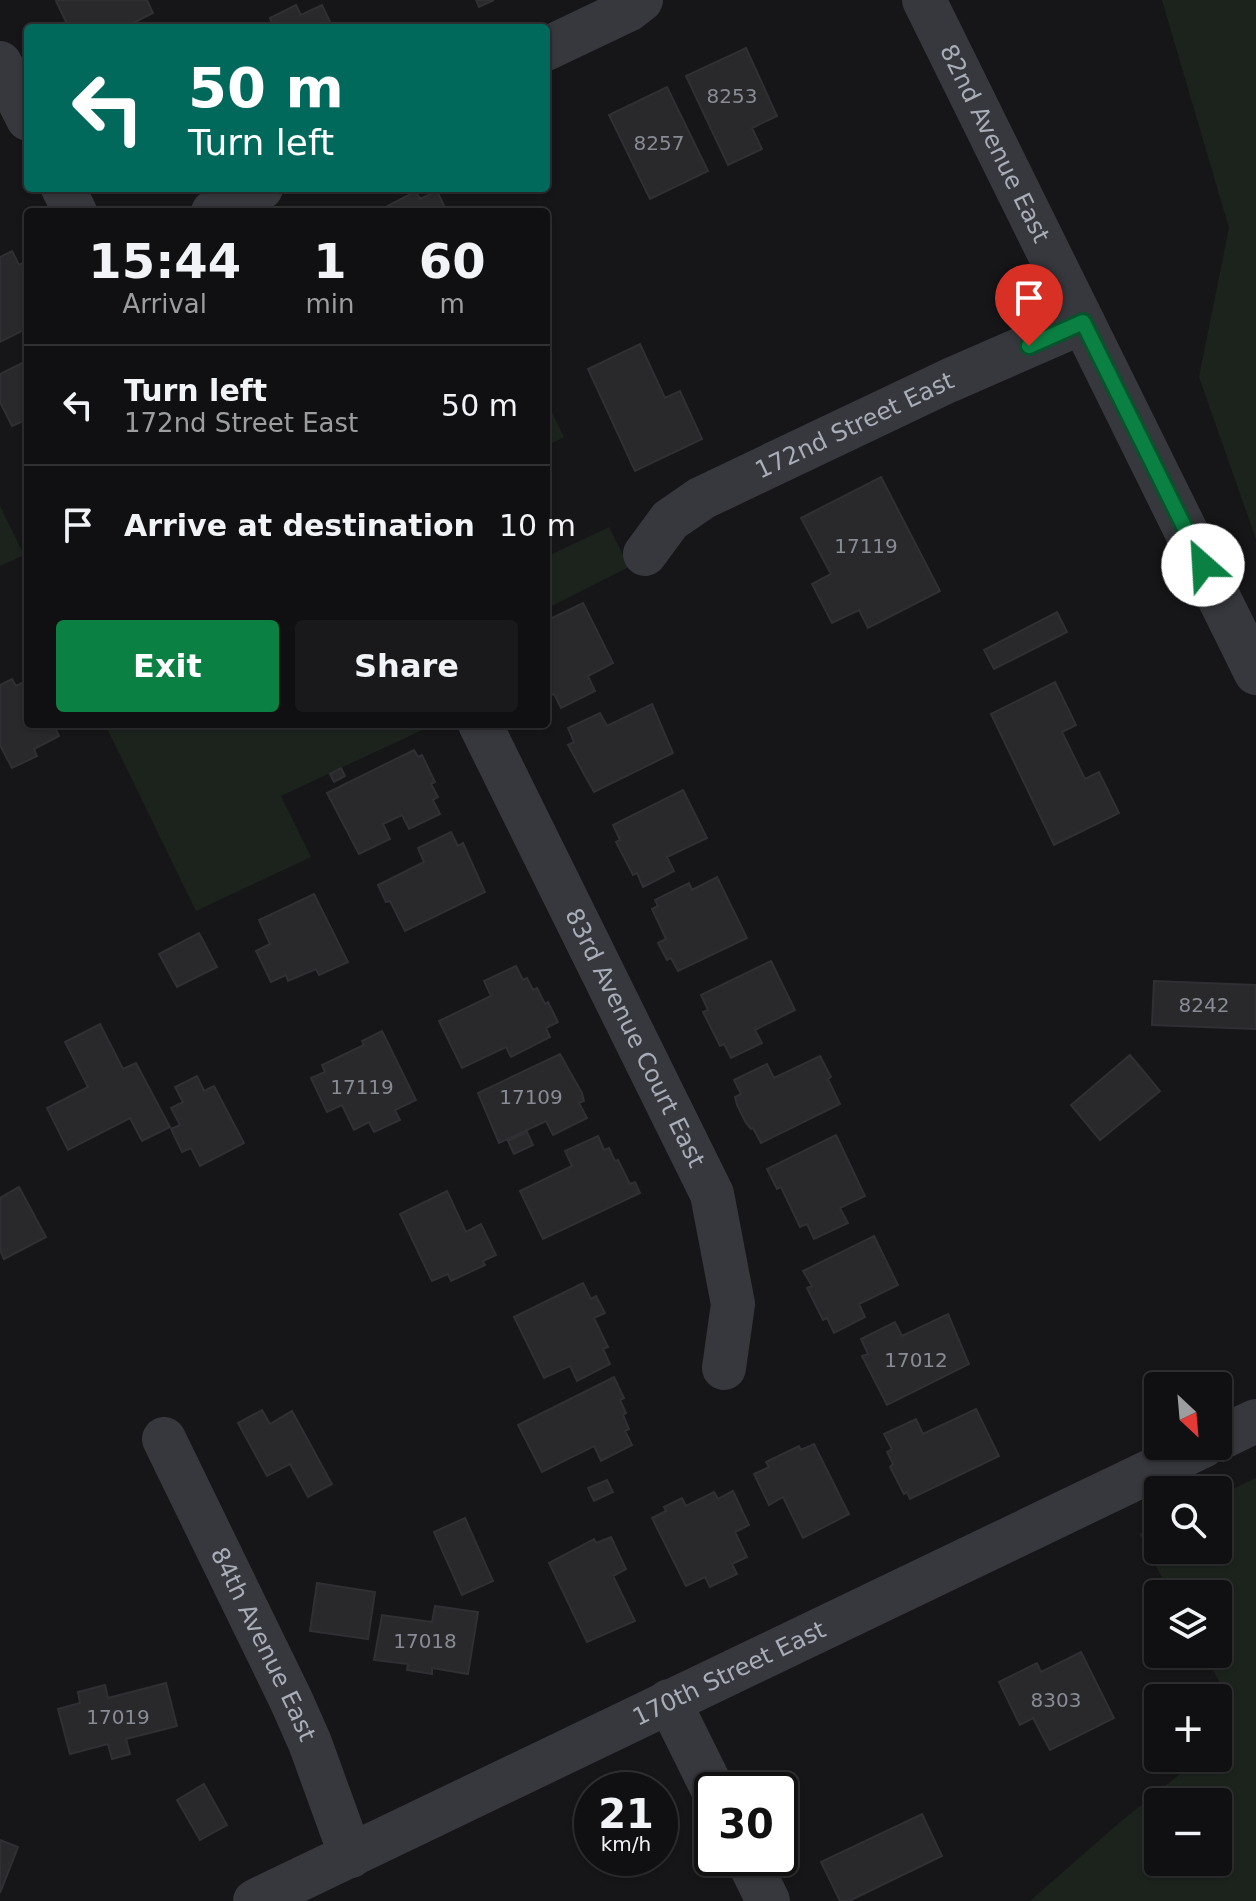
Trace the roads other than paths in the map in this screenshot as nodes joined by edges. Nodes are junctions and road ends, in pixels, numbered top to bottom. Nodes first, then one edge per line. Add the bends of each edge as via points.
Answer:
1 (641, 0) edge
2 (924, 0) edge
3 (550, 47) edge
4 (0, 63) edge
5 (24, 111) edge
6 (253, 192) edge
7 (221, 208) edge
8 (1083, 322) junction
9 (645, 554) dead end
10 (1256, 673) edge
11 (482, 728) edge
12 (724, 1368) dead end
13 (1256, 1421) edge
14 (1232, 1432) edge
15 (164, 1439) dead end
16 (1174, 1460) edge
17 (669, 1701) junction
18 (704, 1772) edge
19 (351, 1856) junction
20 (756, 1876) edge
21 (255, 1901) edge
22 (768, 1901) edge

1 - 3 street
2 - 8 street, 82nd Avenue East
4 - 5 street
6 - 7 street
8 - 9 street, 172nd Street East via 702,498 670,520
8 - 10 street, 82nd Avenue East
11 - 12 street, 83rd Avenue Court East via 712,1194 733,1304
13 - 14 street
15 - 19 street, 84th Avenue East via 291,1700
16 - 17 street, 170th Street East
17 - 18 street
17 - 19 street, 170th Street East
19 - 21 street, 170th Street East
20 - 22 street

